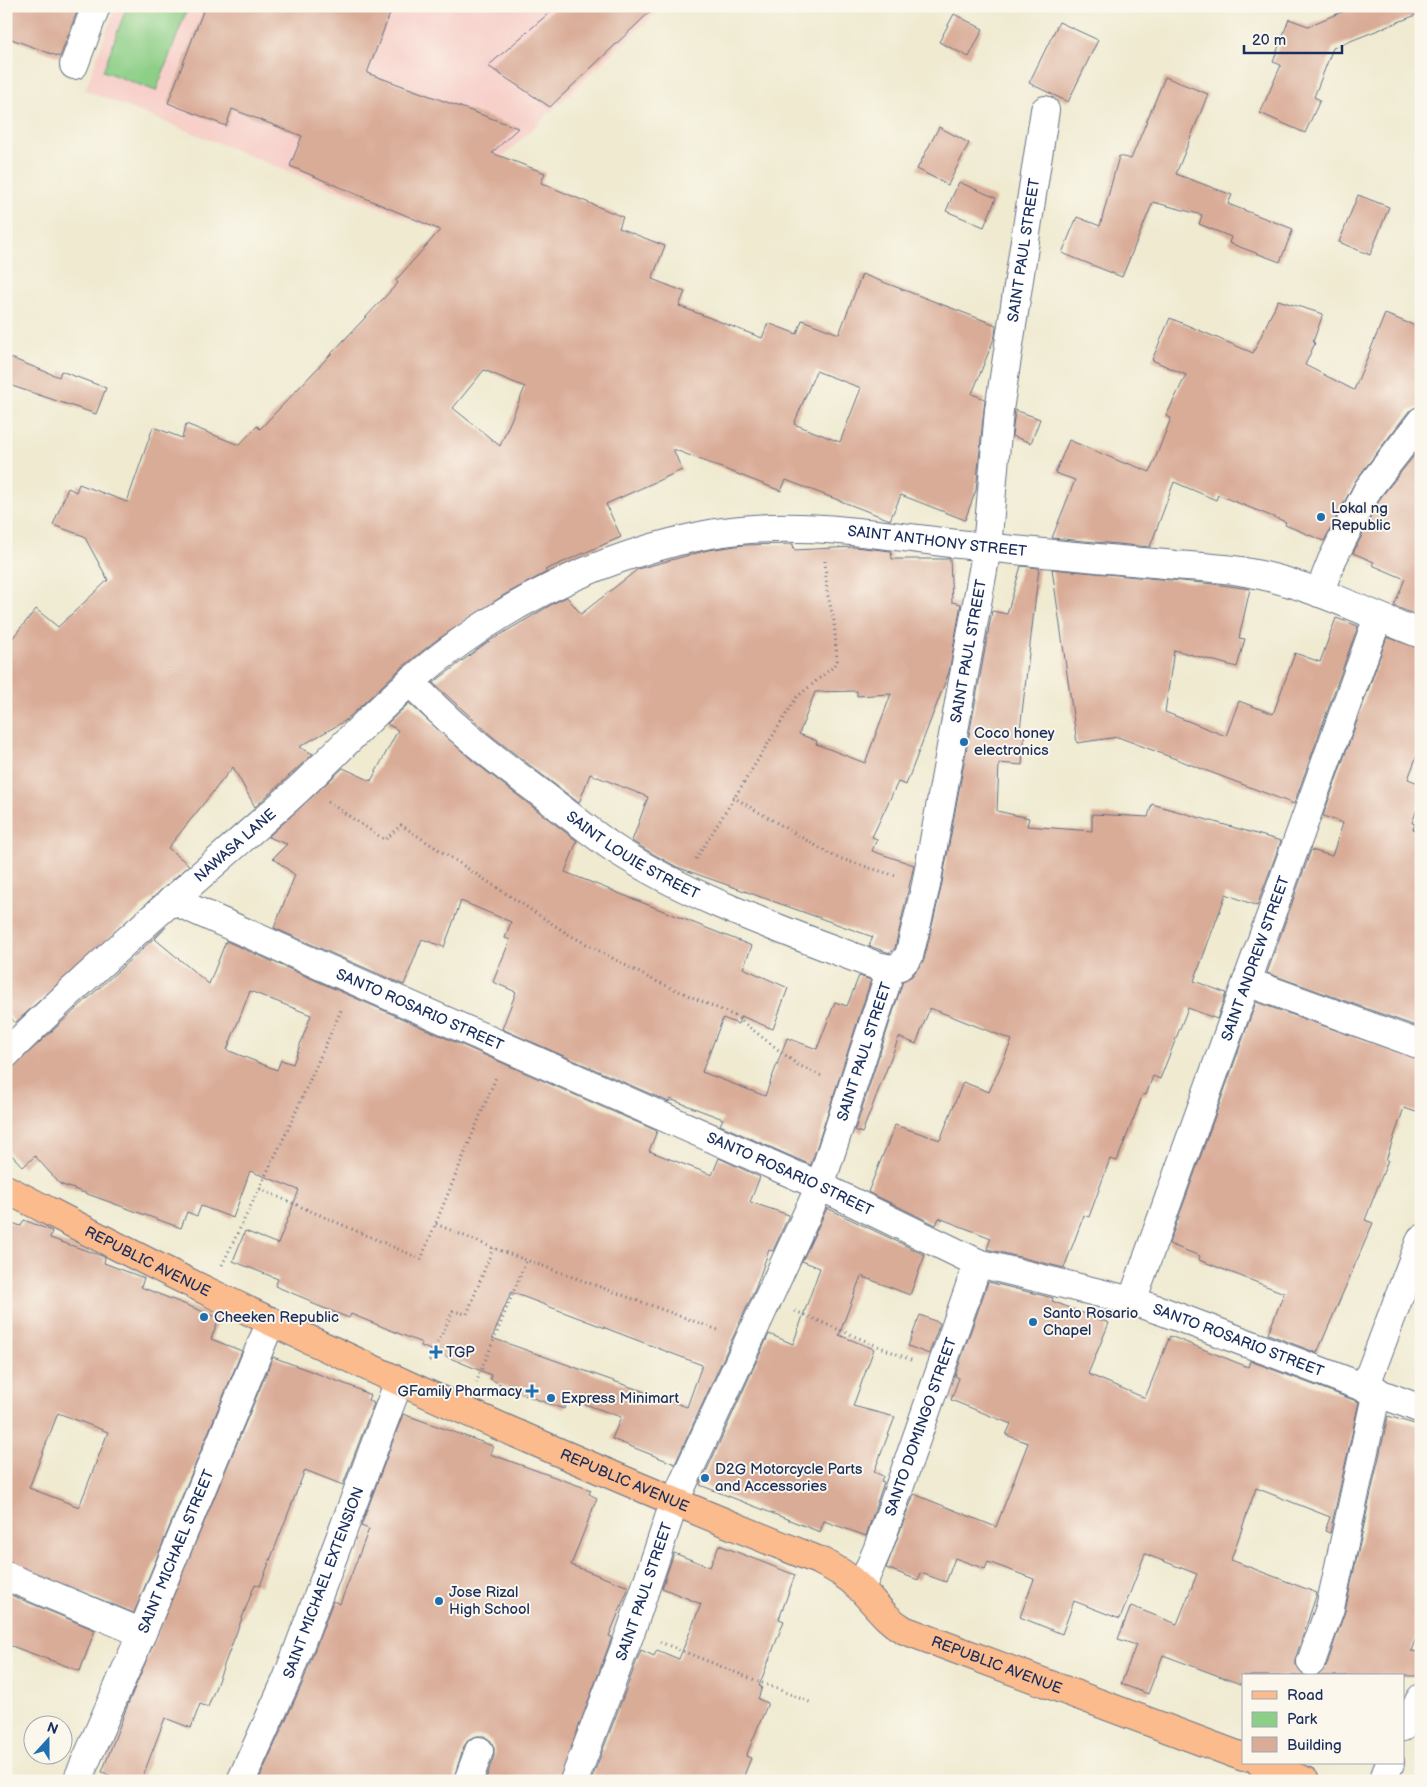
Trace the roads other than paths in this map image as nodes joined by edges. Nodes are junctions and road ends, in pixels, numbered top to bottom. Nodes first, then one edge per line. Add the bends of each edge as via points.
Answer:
1 (96, 6) edge
2 (74, 65) dead end
3 (1045, 110) dead end
4 (1421, 421) edge
5 (987, 548) junction
6 (1319, 593) junction
7 (1378, 618) junction
8 (1421, 634) edge
9 (465, 638) joint
10 (410, 681) junction
11 (172, 900) junction
12 (891, 969) junction
13 (1247, 982) junction
14 (1421, 1045) edge
15 (6, 1054) edge
16 (820, 1186) junction
17 (6, 1189) edge
18 (1421, 1239) edge
19 (978, 1263) junction
20 (1132, 1301) junction
21 (271, 1321) junction
22 (408, 1385) junction
23 (1371, 1389) junction
24 (1421, 1409) edge
25 (674, 1503) junction
26 (6, 1576) edge
27 (861, 1588) junction
28 (142, 1633) junction
29 (1311, 1662) dead end
30 (1421, 1698) edge
31 (1404, 1725) edge
32 (479, 1751) dead end
33 (1242, 1757) edge
34 (1262, 1764) edge
35 (1390, 1764) edge
36 (77, 1781) edge
37 (241, 1781) edge
38 (468, 1781) edge
39 (574, 1781) edge
40 (1305, 1781) edge
41 (1383, 1781) edge

1 - 2 street
3 - 5 street, SAINT PAUL STREET via 999,410
4 - 6 street via 1368,489
5 - 6 street, SAINT ANTHONY STREET via 1247,572
5 - 9 street, SAINT ANTHONY STREET via 823,528 773,527 708,535 645,550 571,576 510,608
5 - 12 street, SAINT PAUL STREET via 926,885 909,956 900,966
6 - 7 street, SAINT ANTHONY STREET
7 - 8 street, SAINT ANTHONY STREET
7 - 13 street, SAINT ANDREW STREET
9 - 10 street, NAWASA LANE
10 - 11 street, NAWASA LANE via 303,785
10 - 12 street, SAINT LOUIE STREET via 485,752 616,849 740,913
11 - 15 street, NAWASA LANE
11 - 16 street, SANTO ROSARIO STREET
12 - 16 street, SAINT PAUL STREET
13 - 14 street
13 - 20 street, SAINT ANDREW STREET
16 - 19 street, SANTO ROSARIO STREET
16 - 25 street, SAINT PAUL STREET
17 - 21 main road, REPUBLIC AVENUE
18 - 23 street
19 - 20 street, SANTO ROSARIO STREET
19 - 27 street, SANTO DOMINGO STREET
20 - 23 street, SANTO ROSARIO STREET
21 - 22 main road, REPUBLIC AVENUE
21 - 28 street, SAINT MICHAEL STREET
22 - 25 main road, REPUBLIC AVENUE
22 - 37 street, SAINT MICHAEL EXTENSION via 287,1679
23 - 24 street, SANTO ROSARIO STREET
23 - 29 street via 1330,1608
25 - 27 main road, REPUBLIC AVENUE via 820,1561 841,1571
25 - 39 street, SAINT PAUL STREET via 631,1631
26 - 28 street
27 - 33 main road, REPUBLIC AVENUE via 882,1614 904,1630
28 - 36 street, SAINT MICHAEL STREET
30 - 31 street
32 - 38 street
34 - 40 main road
35 - 41 street

